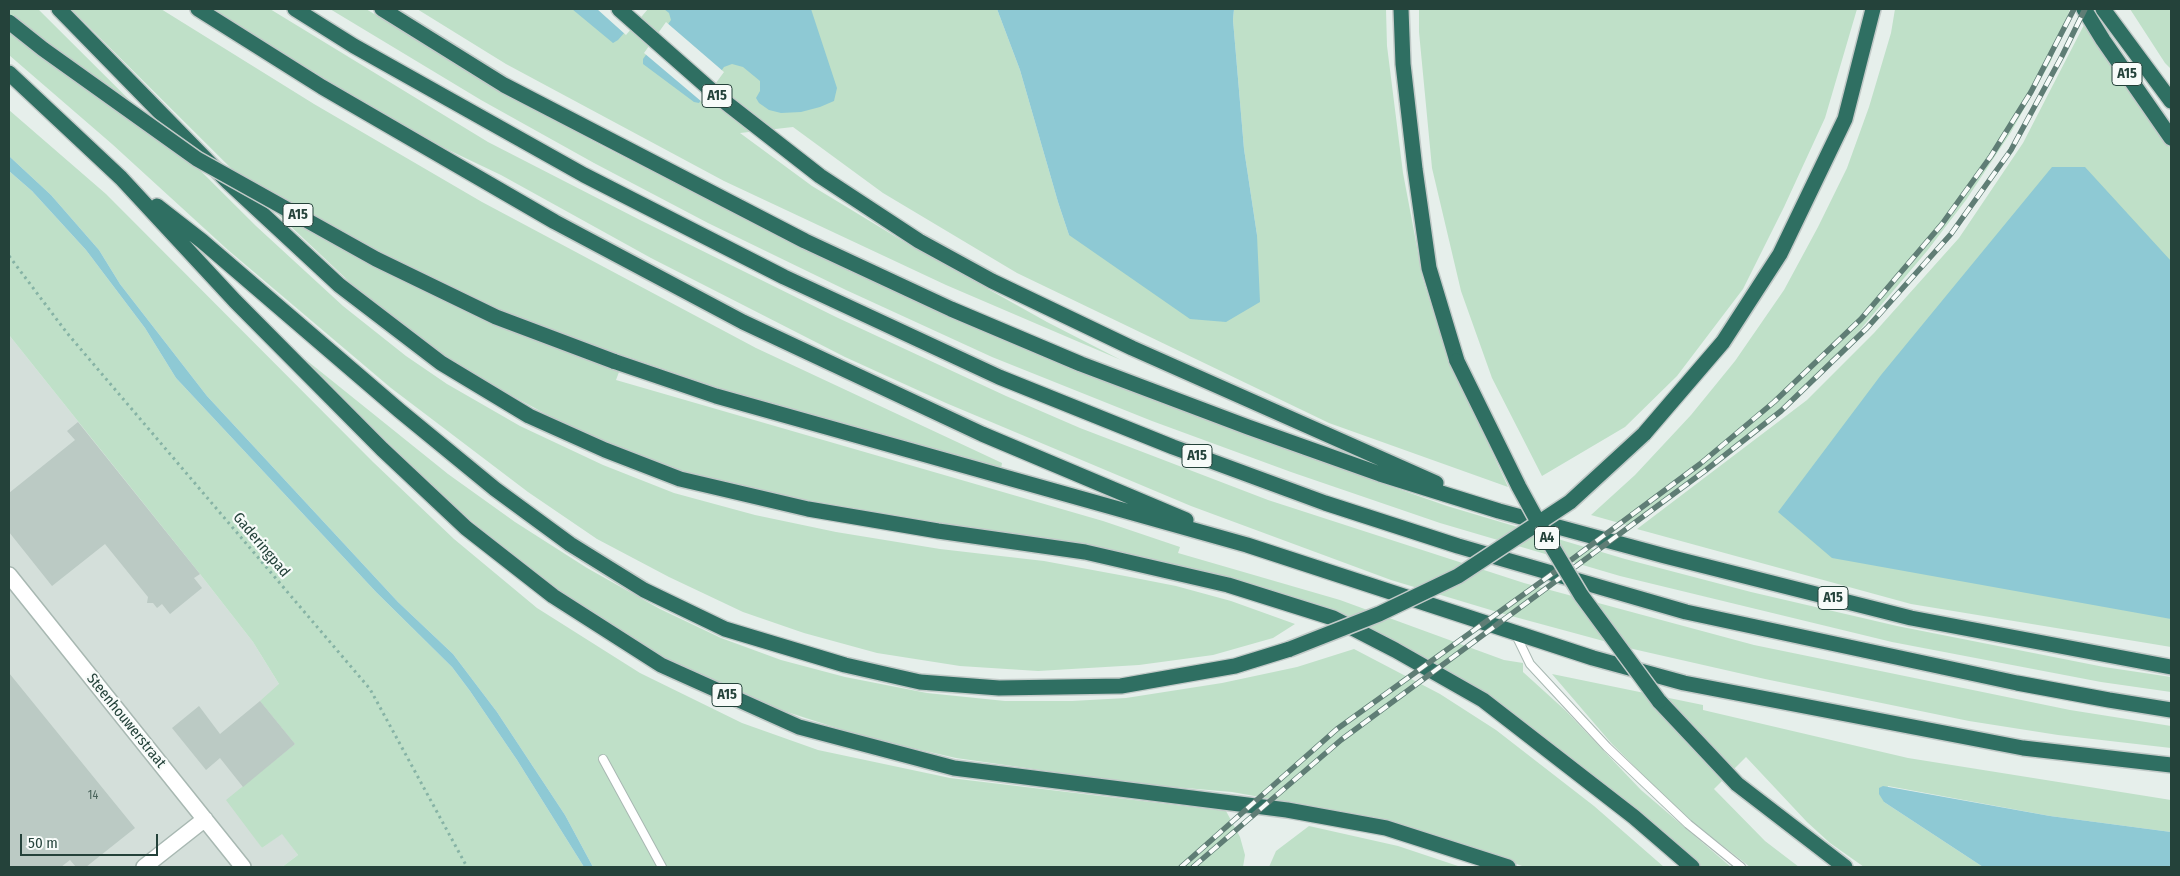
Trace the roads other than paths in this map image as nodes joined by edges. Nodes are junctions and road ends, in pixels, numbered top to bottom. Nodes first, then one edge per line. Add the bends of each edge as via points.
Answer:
1 (59, 9) edge
2 (198, 9) edge
3 (296, 9) edge
4 (382, 9) edge
5 (619, 9) edge
6 (1401, 9) edge
7 (1873, 9) edge
8 (2084, 9) edge
9 (2103, 9) edge
10 (9, 22) edge
11 (9, 73) edge
12 (2171, 101) edge
13 (2171, 138) edge
14 (121, 178) junction
15 (1499, 511) junction
16 (1247, 545) junction
17 (11, 582) edge
18 (1515, 633) junction
19 (2171, 667) edge
20 (2171, 710) edge
21 (603, 759) dead end
22 (2171, 765) edge
23 (205, 819) junction
24 (144, 867) edge
25 (243, 867) edge
26 (662, 867) edge
27 (1508, 867) edge
28 (1692, 867) edge
29 (1741, 867) edge
30 (1845, 867) edge

1 - 28 highway, A15 via 228,182 339,285 441,363 529,416 680,479 808,509 1085,552 1228,585 1333,618 1483,700 1604,793
2 - 16 highway, A15 via 322,87 555,222 743,322 982,434
3 - 20 highway, A15 via 354,46 584,174 784,277 999,376 1182,450 1458,546 1686,612 2017,683
4 - 15 highway, A15 via 504,84 805,241 951,309 1081,364 1248,427 1380,474
5 - 15 highway, A15 via 720,98 820,176 919,242 1132,348
6 - 30 highway, A4, bridge via 1403,64 1429,268 1457,361 1519,487 1581,595 1659,700 1737,784
7 - 14 highway, A15, bridge via 1846,119 1780,254 1724,342 1644,434 1570,502 1458,576 1379,614 1290,649 1235,666 1121,686 999,688 920,682 845,665 725,629 644,590 570,544 495,489 202,241
8 - 13 highway, A15
9 - 12 highway, A15
10 - 16 highway, A15, bridge via 43,50 197,159 376,259 496,317 716,396
11 - 14 highway, A15
14 - 27 highway, A15 via 235,301 382,449 466,528 552,596 661,665 799,727 954,768 1287,810 1377,826
15 - 19 highway, A15 via 1910,618
16 - 18 highway, A15
17 - 23 street, Steenhouwerstraat
18 - 22 highway, A15 via 1593,658 1694,684 2023,748
18 - 29 lane via 1530,664 1608,747 1688,824
21 - 26 lane
23 - 24 street
23 - 25 street, Steenhouwerstraat

